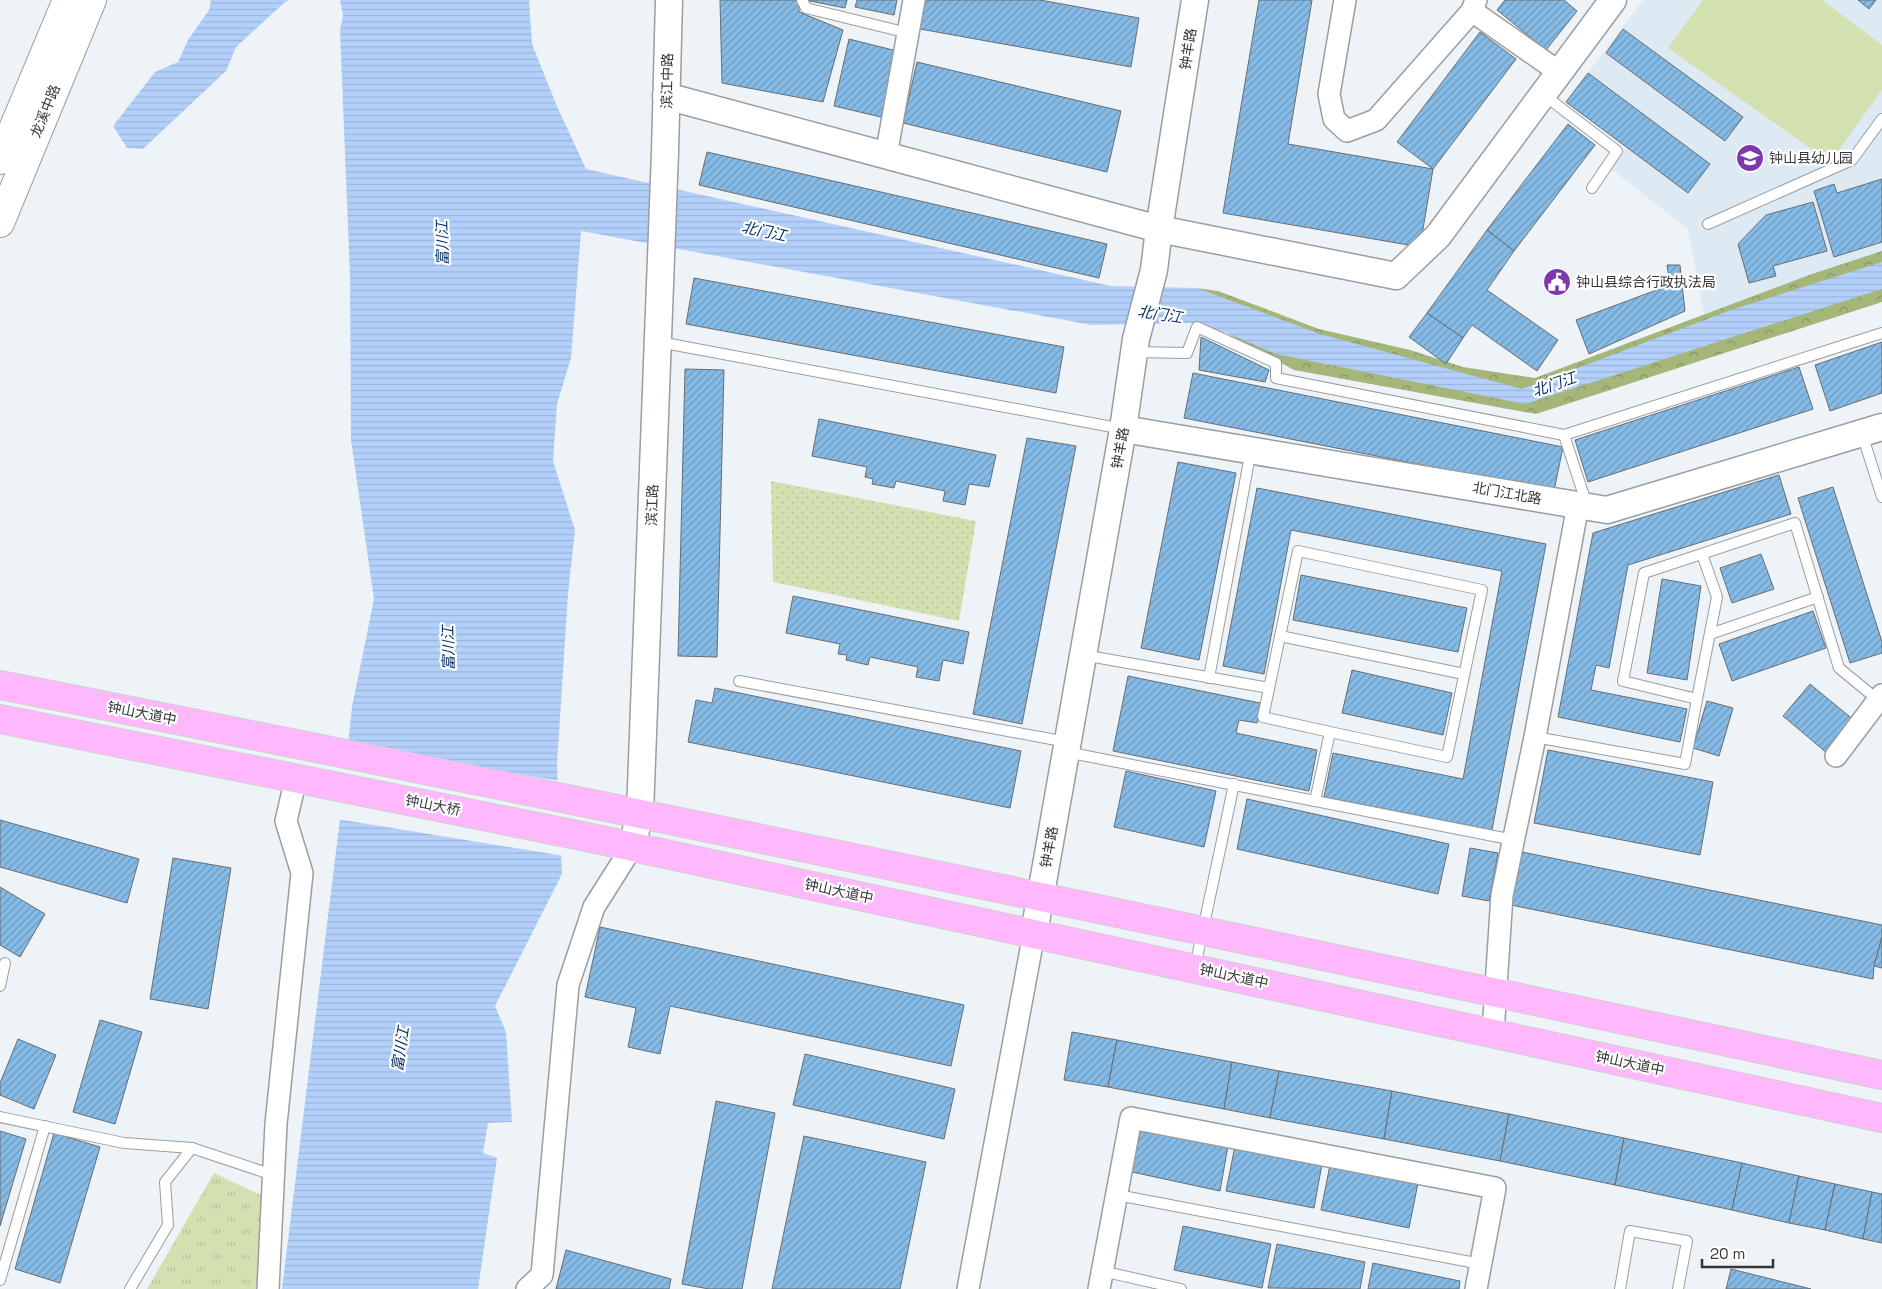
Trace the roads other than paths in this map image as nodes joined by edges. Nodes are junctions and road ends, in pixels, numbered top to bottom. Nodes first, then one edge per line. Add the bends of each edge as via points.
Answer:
1 (67, 0) edge
2 (92, 0) edge
3 (669, 0) edge
4 (802, 0) edge
5 (914, 0) edge
6 (1195, 0) edge
7 (1345, 0) edge
8 (1613, 0) edge
9 (1474, 5) edge
10 (908, 33) junction
11 (1559, 72) junction
12 (1543, 94) junction
13 (666, 96) junction
14 (1882, 119) edge
15 (886, 156) junction
16 (0, 160) edge
17 (664, 162) joint
18 (1592, 188) dead end
19 (0, 223) edge
20 (1708, 224) dead end
21 (1159, 229) junction
22 (1882, 333) edge
23 (658, 342) junction
24 (1135, 346) junction
25 (1123, 429) junction
26 (1872, 430) edge
27 (1564, 435) junction
28 (1252, 450) junction
29 (1882, 497) edge
30 (1583, 506) junction
31 (1702, 554) junction
32 (1818, 597) junction
33 (1710, 634) junction
34 (1280, 636) junction
35 (1083, 655) junction
36 (1464, 674) junction
37 (1209, 678) junction
38 (739, 681) dead end
39 (0, 685) edge
40 (1269, 688) junction
41 (1880, 698) edge
42 (1697, 699) junction
43 (0, 719) edge
44 (1330, 732) junction
45 (1535, 737) junction
46 (1067, 747) junction
47 (1836, 756) dead end
48 (287, 776) junction
49 (1234, 784) junction
50 (1315, 801) junction
51 (640, 813) junction
52 (586, 837) joint
53 (1514, 840) junction
54 (632, 846) junction
55 (1041, 896) junction
56 (1203, 930) junction
57 (1034, 932) junction
58 (5, 963) dead end
59 (1195, 968) junction
60 (0, 986) edge
61 (1497, 993) junction
62 (1493, 1033) junction
63 (1882, 1075) edge
64 (0, 1117) edge
65 (1882, 1118) edge
66 (45, 1126) junction
67 (192, 1148) junction
68 (274, 1175) junction
69 (1117, 1195) junction
70 (1480, 1264) junction
71 (0, 1280) edge
72 (1101, 1280) edge
73 (130, 1289) edge
74 (268, 1289) edge
75 (526, 1289) edge
76 (968, 1289) edge
77 (1181, 1289) edge
78 (1476, 1289) edge
79 (1620, 1289) edge
80 (1678, 1289) edge

1 - 16 main road, 龙溪中路
2 - 19 main road, 龙溪中路
3 - 13 street, 滨江中路
4 - 10 lane via 806,8
5 - 10 street
6 - 21 street, 钟羊路
7 - 9 street via 1328,94 1334,119 1347,131 1376,120
8 - 11 street
9 - 11 street
10 - 15 street
11 - 12 street
12 - 18 lane via 1617,151
12 - 21 street via 1438,236 1396,276
13 - 15 street
13 - 17 street, 滨江中路
14 - 20 lane via 1852,160
15 - 21 street
17 - 23 street, 滨江路
21 - 24 street, 钟羊路 via 1154,270
22 - 27 lane
23 - 25 lane
23 - 51 street, 滨江路
24 - 25 street, 钟羊路
24 - 27 lane via 1187,353 1197,327 1276,363 1276,378
25 - 28 street, 北门江北路
25 - 35 street, 钟羊路
26 - 29 lane
26 - 30 street, 北门江北路 via 1606,510
27 - 30 lane
28 - 30 street, 北门江北路
28 - 37 lane
30 - 45 street
31 - 32 lane via 1795,523
31 - 33 lane via 1717,597
31 - 42 lane via 1644,573 1623,681
32 - 33 lane
32 - 41 lane via 1839,668
33 - 42 lane
34 - 36 lane
34 - 36 lane via 1298,551 1482,590
34 - 40 lane
35 - 37 lane
35 - 46 street, 钟羊路
36 - 44 lane via 1446,757
37 - 40 lane
38 - 46 lane
39 - 51 highway, 钟山大道中
40 - 44 lane via 1263,718
41 - 47 street
42 - 45 lane via 1685,764
43 - 48 highway
44 - 50 lane
45 - 53 street
46 - 49 lane
46 - 55 street, 钟羊路
48 - 52 highway, 钟山大桥
48 - 68 street via 286,821 302,873 276,1124
49 - 50 lane
49 - 56 lane
50 - 53 lane
51 - 54 street, 滨江路
51 - 55 highway
52 - 54 highway, 钟山大道中
53 - 61 street via 1502,895
54 - 57 highway, 钟山大道中
54 - 75 street via 594,908 568,985 542,1275
55 - 56 highway
55 - 57 street, 钟羊路
56 - 59 lane
56 - 61 highway
57 - 59 highway, 钟山大道中
57 - 76 street
58 - 60 lane
59 - 62 highway, 钟山大道中
61 - 62 street
61 - 63 highway
62 - 65 highway, 钟山大道中
64 - 66 lane
66 - 67 lane via 124,1143
66 - 71 lane
67 - 68 lane
67 - 73 lane via 165,1182 168,1225
68 - 74 street
69 - 70 lane
69 - 70 street via 1131,1118 1495,1188
69 - 72 street
70 - 78 street
72 - 77 lane
79 - 80 lane via 1630,1232 1687,1241

